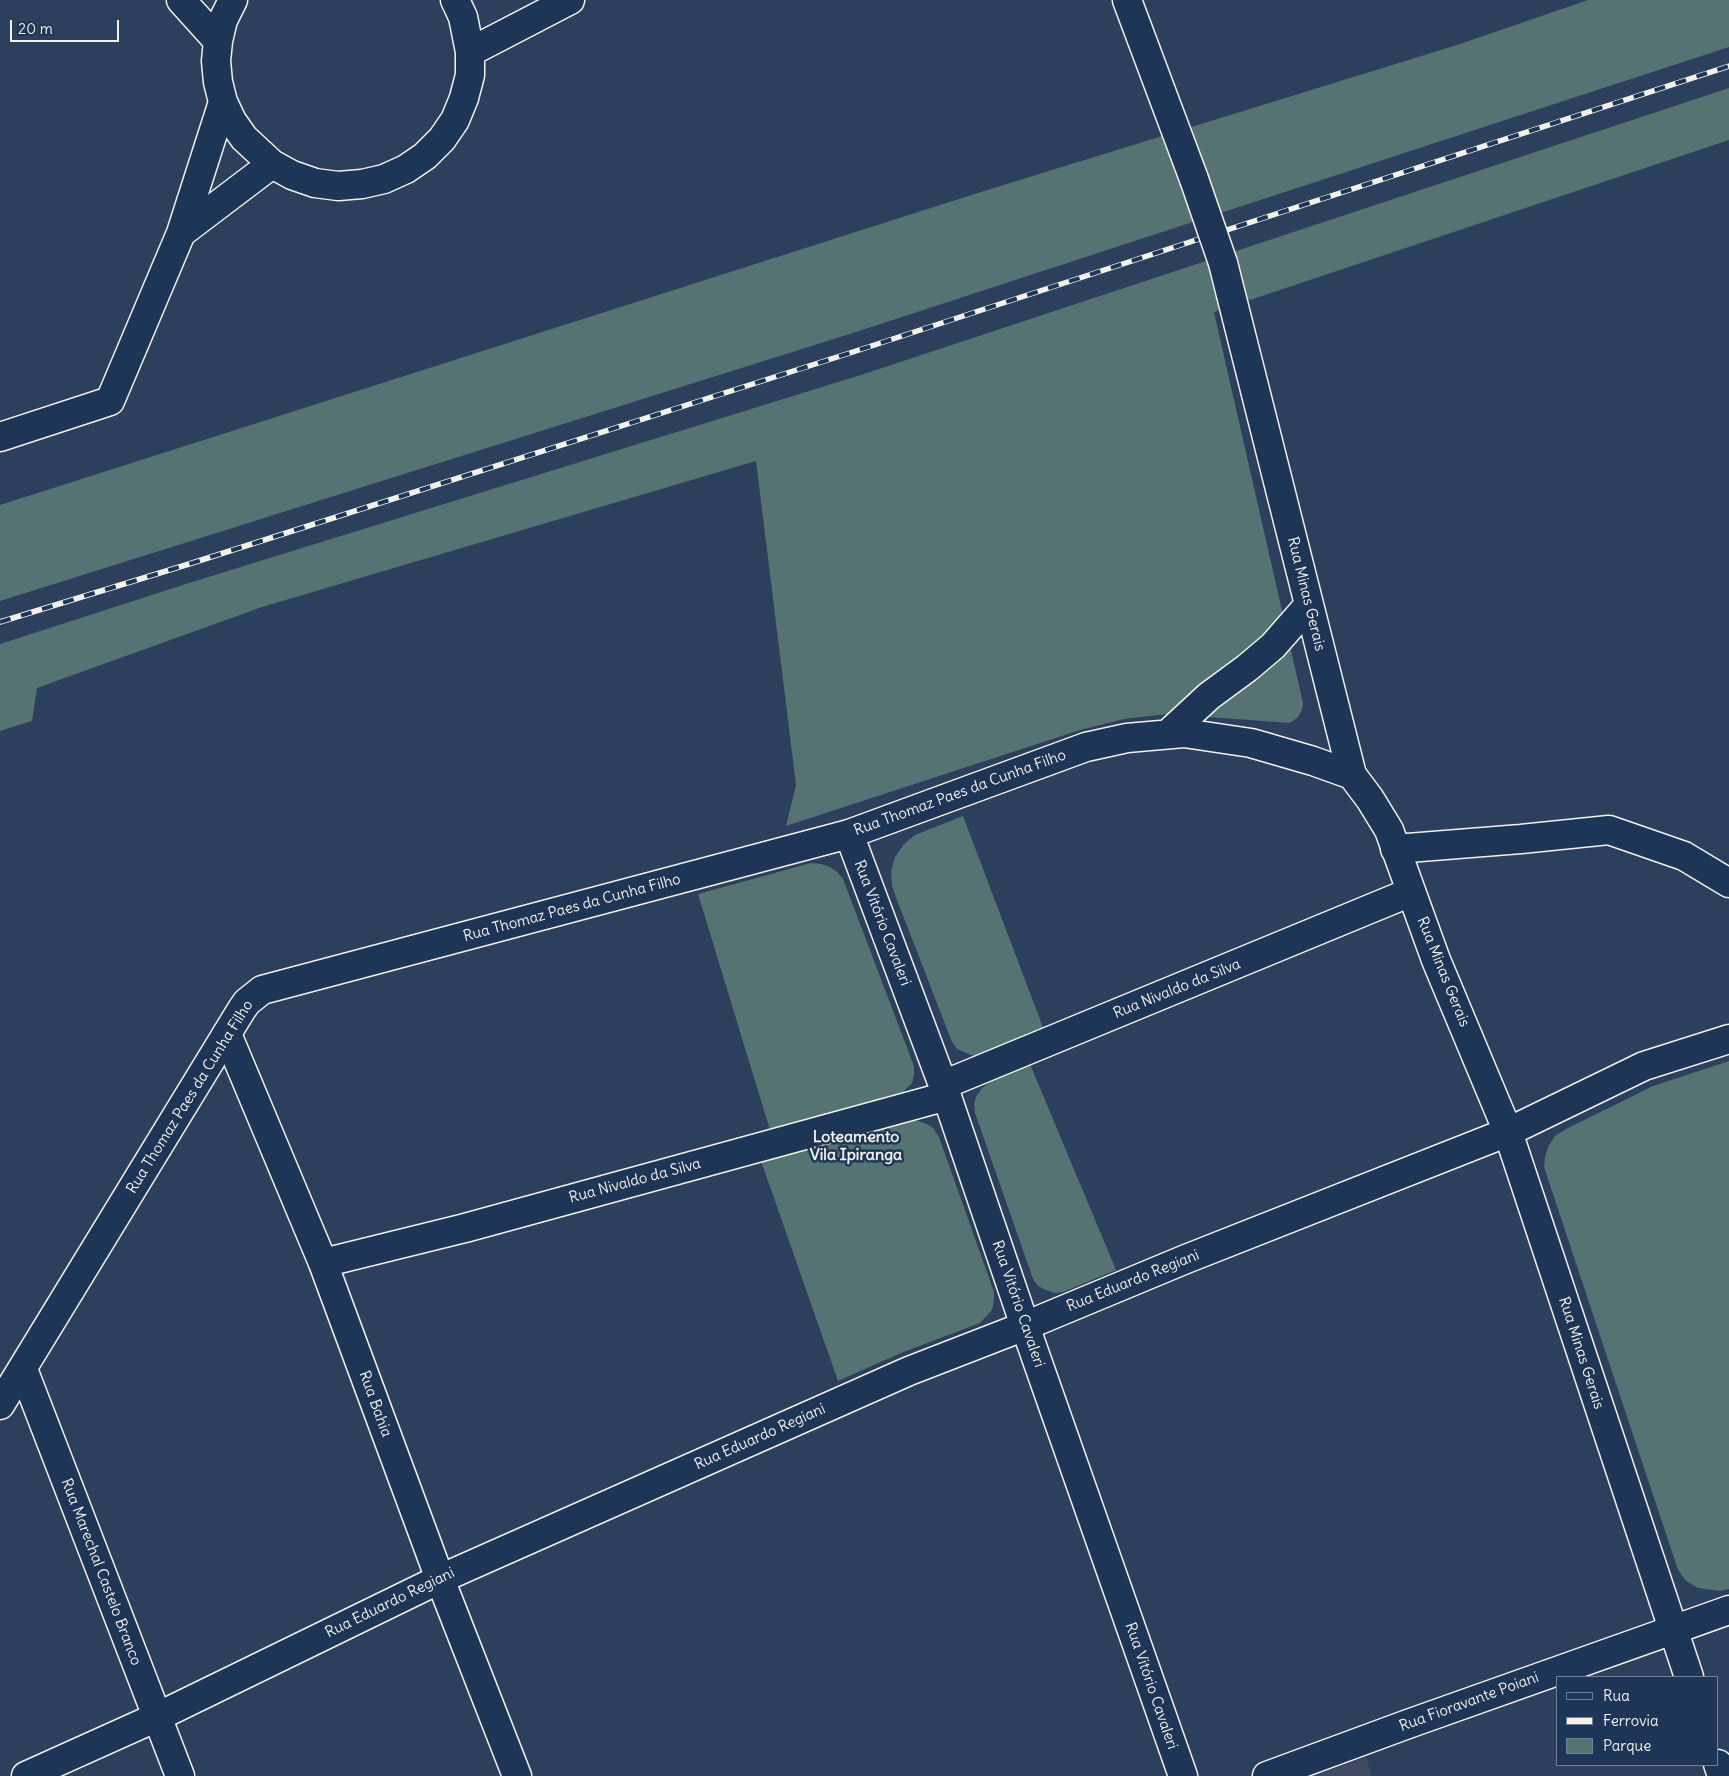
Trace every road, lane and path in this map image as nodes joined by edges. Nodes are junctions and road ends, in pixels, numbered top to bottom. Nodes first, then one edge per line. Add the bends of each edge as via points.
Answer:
1 (181, 0) edge
2 (233, 0) edge
3 (455, 0) edge
4 (570, 0) edge
5 (1127, 0) edge
6 (218, 40) junction
7 (470, 52) junction
8 (223, 102) junction
9 (272, 164) junction
10 (182, 233) junction
11 (0, 437) edge
12 (1308, 606) junction
13 (1169, 733) junction
14 (1352, 775) junction
15 (849, 834) junction
16 (1395, 849) junction
17 (1729, 883) edge
18 (1411, 892) junction
19 (227, 1034) junction
20 (1729, 1040) edge
21 (945, 1091) junction
22 (1508, 1132) junction
23 (323, 1263) junction
24 (1025, 1326) junction
25 (23, 1368) junction
26 (0, 1404) edge
27 (440, 1579) junction
28 (1729, 1610) edge
29 (1673, 1629) junction
30 (1689, 1676) edge
31 (156, 1717) junction
32 (26, 1776) edge
33 (180, 1776) edge
34 (517, 1776) edge
35 (1183, 1776) edge
36 (1267, 1776) edge

1 - 6 street
2 - 6 street
3 - 7 street via 463,17
4 - 7 street
5 - 12 street, Rua Minas Gerais, bridge via 1223,263
6 - 8 street via 217,68
7 - 9 street via 470,75 455,120 431,150 406,169 384,179 338,186 315,183
8 - 9 street via 244,138
8 - 10 street
9 - 10 street
10 - 11 street via 110,401
12 - 13 street via 1273,646 1209,696
12 - 14 street, Rua Minas Gerais
13 - 14 street, Rua Thomaz Paes da Cunha Filho via 1252,743
13 - 15 street, Rua Thomaz Paes da Cunha Filho via 1127,738 1086,748
14 - 16 street, Rua Minas Gerais via 1384,822
15 - 19 street, Rua Thomaz Paes da Cunha Filho via 271,987 247,1002
15 - 21 street, Rua Vitório Cavaleri
16 - 17 street via 1609,830 1684,856
16 - 18 street, Rua Minas Gerais
18 - 21 street, Rua Nivaldo da Silva
18 - 22 street, Rua Minas Gerais
19 - 23 street, Rua Bahia
19 - 25 street, Rua Thomaz Paes da Cunha Filho
20 - 22 street via 1644,1066
21 - 23 street, Rua Nivaldo da Silva via 465,1228
21 - 24 street, Rua Vitório Cavaleri
22 - 24 street, Rua Eduardo Regiani
22 - 29 street, Rua Minas Gerais
23 - 27 street, Rua Bahia
24 - 27 street, Rua Eduardo Regiani via 909,1371
24 - 35 street, Rua Vitório Cavaleri
25 - 26 street, Rua Thomaz Paes da Cunha Filho
25 - 31 street, Rua Marechal Castelo Branco
27 - 31 street, Rua Eduardo Regiani
27 - 34 street, Rua Bahia
28 - 29 street, Rua Fioravante Poiani
29 - 30 street, Rua Minas Gerais
29 - 36 street, Rua Fioravante Poiani
31 - 32 street, Rua Eduardo Regiani
31 - 33 street, Rua Marechal Castelo Branco

